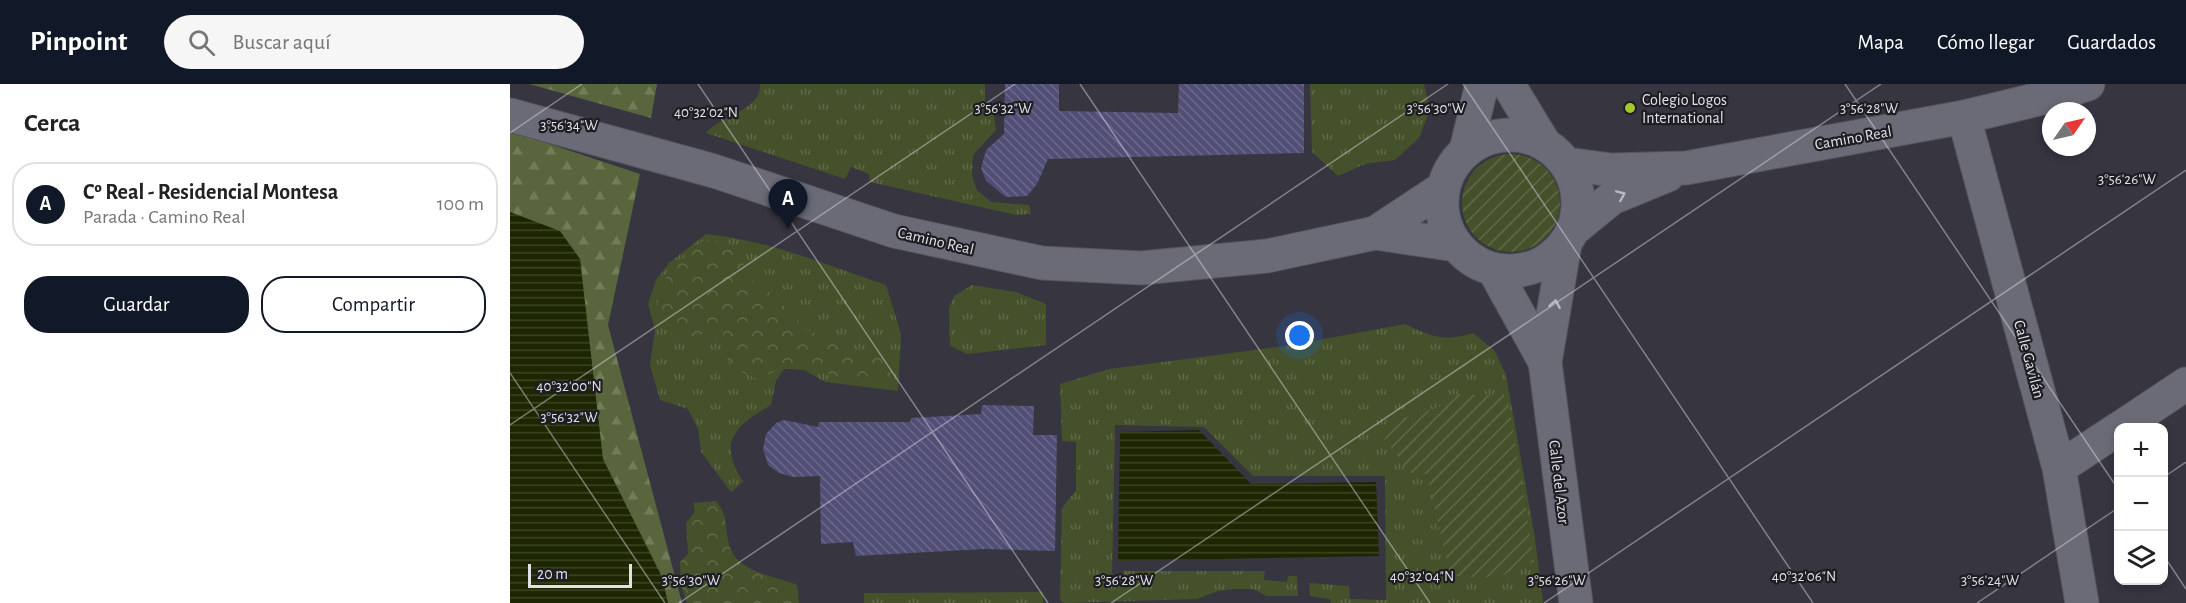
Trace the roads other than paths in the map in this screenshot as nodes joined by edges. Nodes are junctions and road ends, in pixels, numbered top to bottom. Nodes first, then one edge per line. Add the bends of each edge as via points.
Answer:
1 (1482, 84) edge
2 (1508, 84) edge
3 (2088, 84) edge
4 (510, 115) edge
5 (1964, 117) junction
6 (1466, 150) junction
7 (1555, 154) junction
8 (1686, 168) junction
9 (1443, 188) junction
10 (1376, 233) junction
11 (1569, 236) junction
12 (1456, 245) junction
13 (1494, 270) junction
14 (1545, 362) junction
15 (2186, 384) edge
16 (2127, 423) edge
17 (2114, 431) edge
18 (2060, 468) junction
19 (1576, 603) edge
20 (2082, 603) edge

1 - 6 street
2 - 7 street
3 - 5 street, Camino Real
4 - 10 street, Camino Real via 714,171 894,231 1042,263 1141,268 1267,256
5 - 8 street, Camino Real
5 - 18 street, Calle Gavilán
6 - 7 street via 1504,135 1524,136
6 - 9 street via 1448,173
7 - 8 street, Camino Real via 1611,170
7 - 11 street via 1578,196
11 -> 8 street, Camino Real via 1612,198
9 - 10 street, Camino Real
9 - 12 street via 1443,217
10 - 12 street, Camino Real
11 - 13 street via 1551,258 1533,267 1514,272
14 -> 11 street, Calle del Azor
12 - 13 street via 1467,256
13 - 14 street, Calle del Azor
14 - 19 street, Calle del Azor
15 - 16 street
17 - 18 street
18 - 20 street, Calle Gavilán

